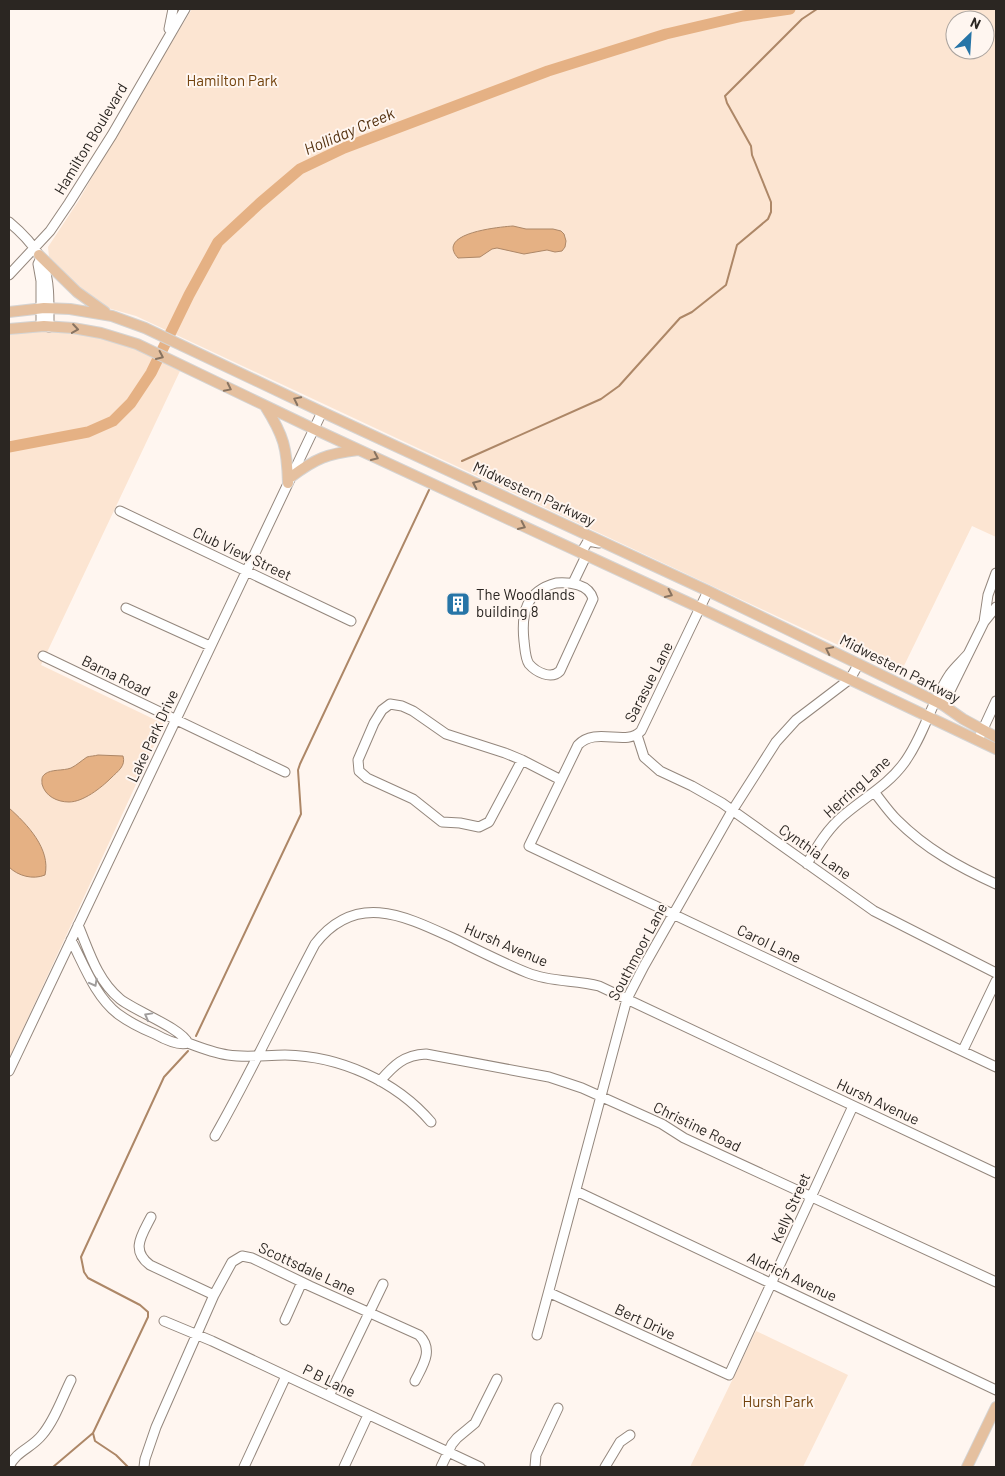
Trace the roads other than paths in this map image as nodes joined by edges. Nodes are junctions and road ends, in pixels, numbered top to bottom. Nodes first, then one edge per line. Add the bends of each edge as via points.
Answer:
1 (173, 9) edge
2 (185, 9) edge
3 (167, 39) junction
4 (9, 222) edge
5 (38, 254) junction
6 (9, 274) edge
7 (45, 308) junction
8 (9, 312) edge
9 (112, 316) junction
10 (45, 326) junction
11 (9, 329) edge
12 (264, 406) junction
13 (322, 412) junction
14 (314, 429) junction
15 (358, 450) junction
16 (290, 480) junction
17 (120, 512) dead end
18 (583, 554) junction
19 (628, 554) junction
20 (246, 571) junction
21 (996, 573) edge
22 (573, 583) junction
23 (708, 591) junction
24 (126, 608) dead end
25 (700, 608) junction
26 (996, 609) edge
27 (352, 621) dead end
28 (984, 622) junction
29 (210, 646) junction
30 (43, 656) dead end
31 (858, 665) junction
32 (850, 679) junction
33 (996, 700) edge
34 (939, 703) junction
35 (929, 716) junction
36 (176, 720) junction
37 (637, 735) junction
38 (981, 735) junction
39 (996, 737) edge
40 (996, 749) edge
41 (522, 760) junction
42 (285, 772) dead end
43 (561, 780) junction
44 (875, 793) junction
45 (732, 811) junction
46 (529, 846) joint
47 (807, 864) junction
48 (996, 884) edge
49 (673, 915) junction
50 (78, 925) junction
51 (71, 940) junction
52 (996, 973) edge
53 (996, 981) edge
54 (627, 999) junction
55 (188, 1043) junction
56 (963, 1050) junction
57 (258, 1056) junction
58 (996, 1067) edge
59 (9, 1071) edge
60 (380, 1081) junction
61 (601, 1096) junction
62 (853, 1106) junction
63 (431, 1122) dead end
64 (215, 1136) dead end
65 (996, 1173) edge
66 (576, 1191) junction
67 (812, 1196) junction
68 (150, 1217) dead end
69 (302, 1282) junction
70 (996, 1282) edge
71 (383, 1284) dead end
72 (772, 1284) junction
73 (550, 1293) junction
74 (214, 1296) junction
75 (369, 1313) junction
76 (285, 1320) dead end
77 (164, 1321) dead end
78 (198, 1335) junction
79 (537, 1335) dead end
80 (729, 1375) joint
81 (286, 1376) junction
82 (497, 1379) dead end
83 (71, 1380) dead end
84 (415, 1381) dead end
85 (996, 1390) edge
86 (330, 1396) junction
87 (996, 1407) edge
88 (558, 1408) dead end
89 (368, 1415) junction
90 (630, 1435) dead end
91 (448, 1452) junction
92 (9, 1467) edge
93 (144, 1467) edge
94 (244, 1467) edge
95 (344, 1467) edge
96 (441, 1467) edge
97 (480, 1467) edge
98 (535, 1467) edge
99 (606, 1467) edge
100 (967, 1467) edge

1 - 3 street
2 - 3 street, Hamilton Boulevard
3 - 5 street, Hamilton Boulevard
4 - 5 street
5 - 6 street, Hamilton Boulevard
5 - 7 street via 48,275
5 - 9 main road via 77,292
7 - 8 main road, Midwestern Parkway
7 - 9 main road, Midwestern Parkway
7 - 10 street
13 -> 9 main road, Midwestern Parkway via 145,328
10 - 11 main road, Midwestern Parkway
10 -> 12 main road, Midwestern Parkway via 101,333 136,344
12 - 14 main road, Midwestern Parkway
12 - 16 main road via 279,429 288,455
13 - 14 street, Lake Park Drive
19 -> 13 main road, Midwestern Parkway
14 - 15 main road, Midwestern Parkway
14 - 16 street, Lake Park Drive
15 - 16 main road via 334,453 311,462
15 -> 18 main road, Midwestern Parkway
16 - 20 street, Lake Park Drive
17 - 20 street, Club View Street
18 - 19 street via 588,542 595,542
18 - 22 street
18 -> 25 main road, Midwestern Parkway
19 - 23 main road, Midwestern Parkway
20 - 27 street, Club View Street
20 - 29 street, Lake Park Drive
21 - 28 street via 988,595
22 - 22 street via 556,582 541,588 527,604 524,613 526,658 534,668 547,675 556,675 560,671 592,603 590,592
23 - 25 street, Sarasue Lane
31 -> 23 main road, Midwestern Parkway
24 - 29 street
25 - 32 main road, Midwestern Parkway
25 - 37 street, Sarasue Lane
26 - 28 street
28 - 34 street, Herring Lane
29 - 36 street, Lake Park Drive
30 - 36 street, Barna Road
31 - 32 street, Southmoor Lane
31 - 34 main road, Midwestern Parkway
32 - 35 main road, Midwestern Parkway
32 - 45 street, Southmoor Lane via 796,720 776,742
33 - 38 street
34 - 35 street, Herring Lane
34 - 38 main road, Midwestern Parkway
35 - 38 main road, Midwestern Parkway
35 - 44 street, Herring Lane via 904,763
36 - 42 street, Barna Road
36 - 50 street, Lake Park Drive
37 - 43 street, Sarasue Lane via 594,737 582,741
37 - 45 street, Cynthia Lane via 644,757 650,764 704,792
38 - 39 main road, Midwestern Parkway
38 - 40 main road, Midwestern Parkway
41 - 41 street via 446,734 413,711 394,704 379,714 358,765 367,778 413,799 442,822 480,827 490,822
41 - 43 street
43 - 46 street, Sarasue Lane
44 - 47 street, Herring Lane via 837,821 819,842
44 - 48 street via 896,819 933,851
45 - 47 street, Cynthia Lane
45 - 49 street, Southmoor Lane
46 - 49 street, Carol Lane
47 - 52 street, Cynthia Lane via 874,911
49 - 54 street, Southmoor Lane
49 - 56 street, Carol Lane
50 - 51 street, Lake Park Drive
55 -> 50 street via 173,1030 128,1006 111,991 96,967
51 -> 55 street via 97,990 119,1014 162,1038
51 - 59 street, Lake Park Drive
53 - 56 street
54 - 57 street, Hursh Avenue via 590,984 531,974 402,916 374,912 351,916 324,932
54 - 61 street, Southmoor Lane
54 - 62 street, Hursh Avenue
55 - 57 street via 229,1056
56 - 58 street, Carol Lane
57 - 60 street via 319,1059
57 - 64 street, Hursh Avenue
60 - 61 street, Christine Road via 405,1058 426,1054 549,1077
60 - 63 street via 406,1098
61 - 66 street, Southmoor Lane
61 - 67 street, Christine Road
62 - 65 street, Hursh Avenue
62 - 67 street, Kelly Street
66 - 72 street, Aldrich Avenue
66 - 73 street, Southmoor Lane
67 - 70 street, Christine Road
67 - 72 street, Kelly Street
68 - 74 street via 140,1238 143,1260
69 - 74 street, Scottsdale Lane via 242,1256 232,1262
69 - 75 street, Scottsdale Lane
69 - 76 street
71 - 75 street
72 - 80 street, Kelly Street
72 - 85 street, Aldrich Avenue
73 - 79 street, Southmoor Lane
73 - 80 street, Bert Drive
74 - 78 street, Scottsdale Lane
75 - 84 street, Scottsdale Lane via 423,1339 428,1350
75 - 86 street
77 - 78 street, P B Lane
78 - 81 street, P B Lane
78 - 93 street, Scottsdale Lane via 156,1428
81 - 86 street, P B Lane
81 - 94 street
82 - 91 street via 476,1423 456,1438
83 - 92 street via 48,1428 16,1455
86 - 89 street, P B Lane
87 - 100 main road
88 - 98 street via 536,1455
89 - 91 street, P B Lane
89 - 95 street
90 - 99 street via 620,1442
91 - 96 street
91 - 97 street, P B Lane

